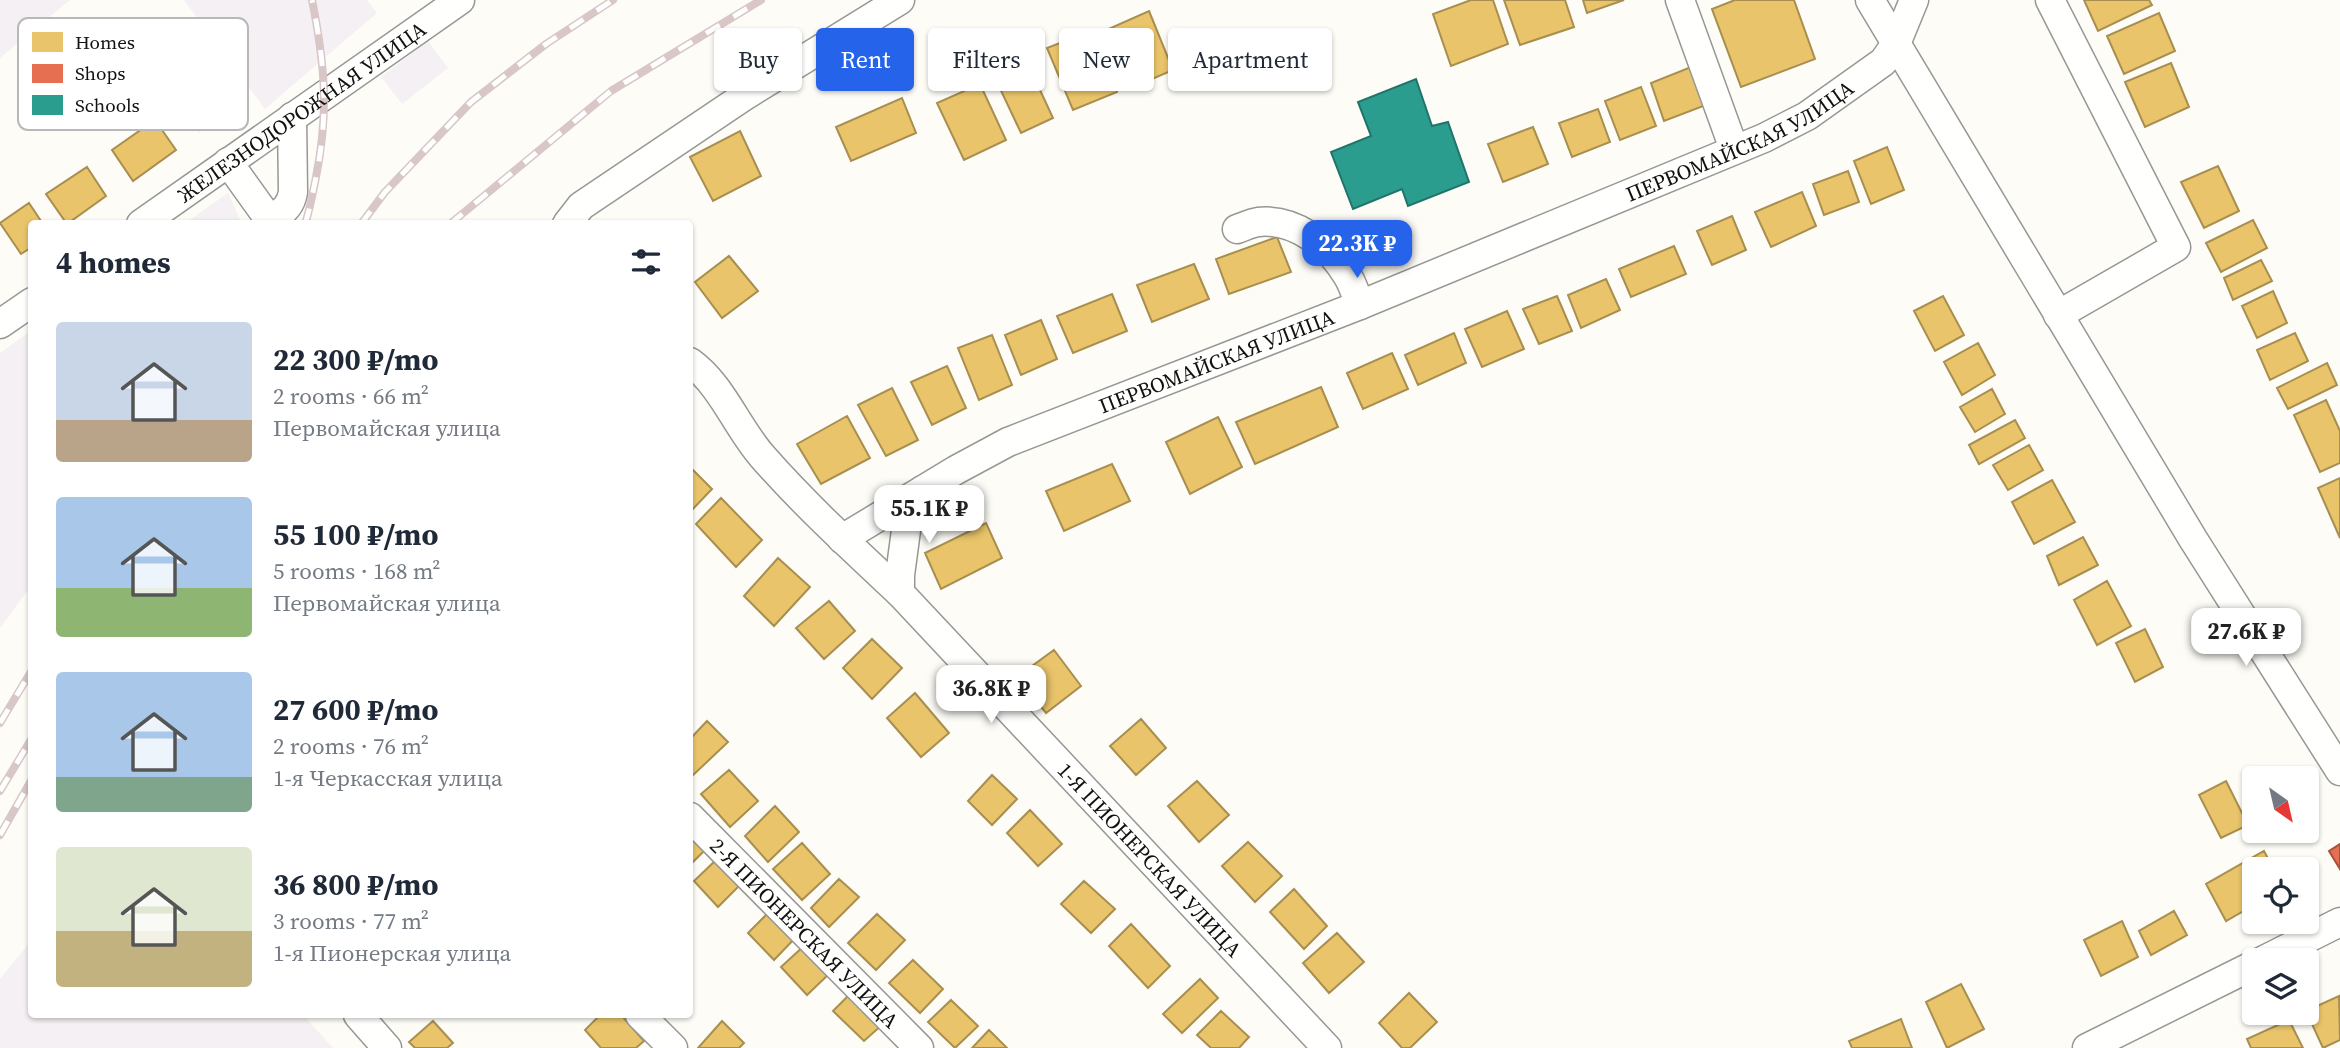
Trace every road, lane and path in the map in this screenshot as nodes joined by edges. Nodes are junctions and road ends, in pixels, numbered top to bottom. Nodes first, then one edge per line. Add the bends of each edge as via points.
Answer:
1 (460, 0) edge
2 (900, 0) edge
3 (1680, 0) edge
4 (1870, 0) edge
5 (1914, 0) edge
6 (2049, 0) edge
7 (1896, 44) junction
8 (292, 117) junction
9 (1734, 149) junction
10 (228, 162) junction
11 (147, 220) edge
12 (570, 220) edge
13 (1237, 229) dead end
14 (28, 305) edge
15 (1360, 305) junction
16 (2059, 315) junction
17 (0, 324) edge
18 (693, 365) edge
19 (923, 490) junction
20 (842, 539) junction
21 (900, 593) junction
22 (2340, 771) edge
23 (693, 820) edge
24 (2340, 922) edge
25 (2288, 948) edge
26 (2242, 971) edge
27 (361, 1018) edge
28 (643, 1018) edge
29 (387, 1048) edge
30 (673, 1048) edge
31 (919, 1048) edge
32 (1327, 1048) edge
33 (2087, 1048) edge

1 - 8 street, ЖЕЛЕЗНОДОРОЖНАЯ УЛИЦА
2 - 12 street via 746,95 581,206
3 - 9 street
4 - 7 street
5 - 7 street
6 - 16 street via 2176,247
7 - 9 street, ПЕРВОМАЙСКАЯ УЛИЦА via 1883,62 1807,116
7 - 16 street
8 - 10 street, ЖЕЛЕЗНОДОРОЖНАЯ УЛИЦА
8 - 10 street via 293,192 281,212 272,217 263,212
9 - 15 street, ПЕРВОМАЙСКАЯ УЛИЦА
10 - 11 street, ЖЕЛЕЗНОДОРОЖНАЯ УЛИЦА
13 - 15 street via 1257,222 1304,232 1329,251 1348,276
14 - 17 street
15 - 19 street, ПЕРВОМАЙСКАЯ УЛИЦА via 1008,442
16 - 22 street
18 - 20 street, 1-Я ПИОНЕРСКАЯ УЛИЦА via 711,382 763,457
19 - 20 street, ПЕРВОМАЙСКАЯ УЛИЦА
19 - 21 street via 907,523
20 - 21 street, 1-Я ПИОНЕРСКАЯ УЛИЦА
21 - 32 street, 1-Я ПИОНЕРСКАЯ УЛИЦА
23 - 31 street, 2-Я ПИОНЕРСКАЯ УЛИЦА
24 - 25 street
26 - 33 street
27 - 29 street
28 - 30 street

